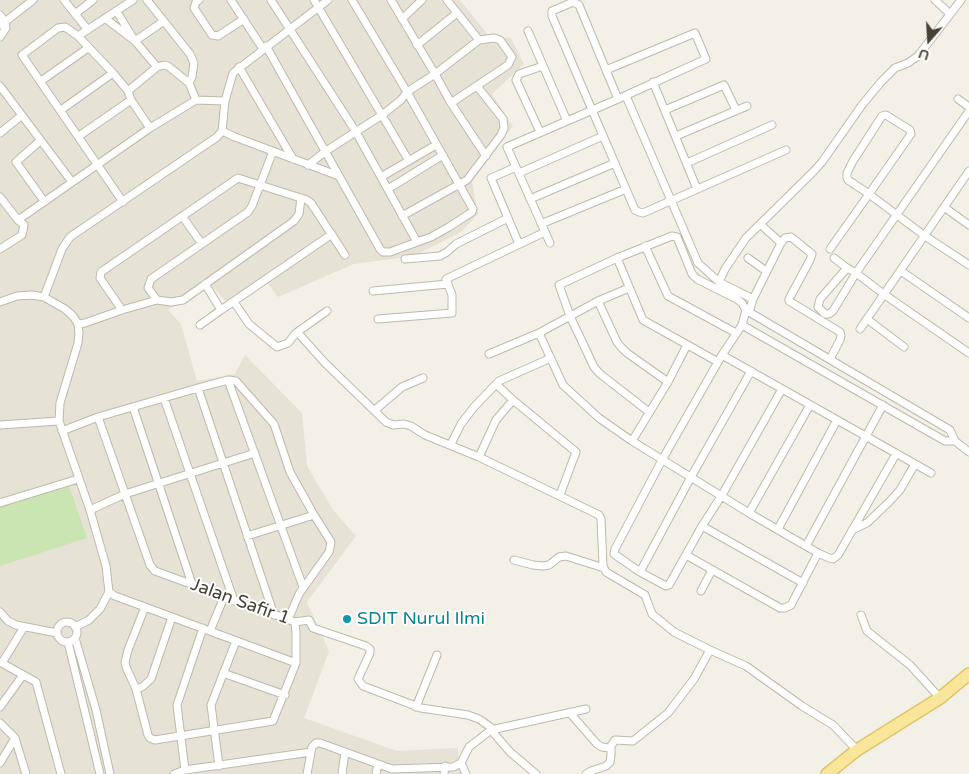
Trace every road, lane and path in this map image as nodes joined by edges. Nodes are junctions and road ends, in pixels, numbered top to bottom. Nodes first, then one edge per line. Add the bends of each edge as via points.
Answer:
1 (33, 0) edge
2 (64, 0) edge
3 (93, 0) edge
4 (133, 0) edge
5 (147, 0) edge
6 (199, 0) edge
7 (231, 0) edge
8 (271, 0) edge
9 (328, 0) edge
10 (352, 0) edge
11 (391, 0) edge
12 (422, 0) edge
13 (447, 0) edge
14 (935, 0) edge
15 (961, 0) edge
16 (316, 3) edge
17 (117, 12) junction
18 (76, 14) junction
19 (457, 14) junction
20 (949, 14) junction
21 (0, 15) edge
22 (106, 19) junction
23 (244, 19) junction
24 (402, 19) junction
25 (164, 22) junction
26 (3, 25) edge
27 (289, 29) junction
28 (88, 30) junction
29 (528, 31) dead end
30 (78, 36) junction
31 (0, 37) edge
32 (479, 40) junction
33 (135, 42) junction
34 (417, 45) junction
35 (265, 47) junction
36 (88, 48) junction
37 (543, 66) junction
38 (157, 67) junction
39 (239, 67) junction
40 (606, 70) junction
41 (113, 73) junction
42 (435, 74) junction
43 (41, 81) junction
44 (653, 82) junction
45 (189, 84) junction
46 (0, 86) edge
47 (478, 86) junction
48 (128, 91) junction
49 (407, 92) junction
50 (626, 96) junction
51 (618, 99) junction
52 (958, 99) dead end
53 (132, 100) junction
54 (196, 100) junction
55 (225, 101) junction
56 (451, 103) junction
57 (747, 106) dead end
58 (969, 106) edge
59 (61, 110) junction
60 (592, 110) junction
61 (665, 110) junction
62 (736, 110) junction
63 (969, 111) edge
64 (382, 115) junction
65 (21, 116) junction
66 (566, 121) junction
67 (772, 125) dead end
68 (150, 128) junction
69 (222, 131) junction
70 (356, 132) junction
71 (540, 132) junction
72 (0, 133) edge
73 (79, 136) junction
74 (603, 136) junction
75 (676, 136) junction
76 (40, 141) junction
77 (436, 145) junction
78 (786, 150) dead end
79 (273, 151) junction
80 (326, 151) junction
81 (443, 155) junction
82 (486, 156) junction
83 (293, 159) junction
84 (409, 161) junction
85 (614, 162) junction
86 (687, 163) junction
87 (97, 164) junction
88 (308, 165) junction
89 (517, 170) junction
90 (339, 176) junction
91 (381, 176) junction
92 (968, 176) edge
93 (72, 182) junction
94 (259, 185) junction
95 (460, 185) junction
96 (698, 188) junction
97 (388, 189) junction
98 (626, 189) junction
99 (869, 194) junction
100 (0, 197) edge
101 (301, 198) junction
102 (530, 199) junction
103 (670, 200) junction
104 (44, 201) junction
105 (123, 202) junction
106 (944, 207) junction
107 (897, 214) junction
108 (182, 216) junction
109 (402, 216) junction
110 (508, 218) junction
111 (18, 220) junction
112 (541, 224) junction
113 (760, 224) junction
114 (969, 225) edge
115 (545, 232) junction
116 (332, 234) junction
117 (925, 236) junction
118 (418, 242) junction
119 (550, 243) dead end
120 (782, 243) junction
121 (202, 244) junction
122 (519, 244) junction
123 (645, 246) junction
124 (0, 249) edge
125 (830, 249) dead end
126 (345, 255) dead end
127 (616, 258) junction
128 (748, 258) dead end
129 (834, 258) dead end
130 (405, 259) dead end
131 (969, 265) edge
132 (847, 268) junction
133 (766, 271) junction
134 (901, 271) junction
135 (856, 273) junction
136 (719, 282) junction
137 (206, 284) junction
138 (448, 284) junction
139 (629, 288) junction
140 (373, 291) dead end
141 (885, 295) junction
142 (44, 297) junction
143 (752, 299) junction
144 (156, 300) junction
145 (598, 301) junction
146 (0, 302) edge
147 (234, 302) junction
148 (122, 310) junction
149 (221, 310) junction
150 (328, 311) dead end
151 (747, 311) junction
152 (570, 316) junction
153 (969, 318) edge
154 (378, 319) dead end
155 (867, 320) junction
156 (78, 324) junction
157 (200, 325) dead end
158 (742, 325) junction
159 (860, 329) dead end
160 (540, 333) junction
161 (736, 333) junction
162 (296, 334) junction
163 (687, 345) junction
164 (904, 347) dead end
165 (969, 353) edge
166 (490, 354) dead end
167 (722, 355) junction
168 (551, 358) junction
169 (830, 359) junction
170 (718, 362) junction
171 (751, 371) junction
172 (423, 378) dead end
173 (228, 380) junction
174 (668, 382) junction
175 (496, 384) junction
176 (198, 388) junction
177 (782, 389) junction
178 (164, 398) junction
179 (513, 400) junction
180 (810, 405) junction
181 (883, 405) junction
182 (133, 407) junction
183 (375, 410) junction
184 (649, 412) junction
185 (98, 417) junction
186 (837, 420) junction
187 (59, 421) junction
188 (0, 425) edge
189 (62, 430) junction
190 (865, 436) junction
191 (632, 441) junction
192 (955, 441) junction
193 (451, 444) junction
194 (969, 452) edge
195 (255, 453) junction
196 (896, 454) junction
197 (479, 457) junction
198 (662, 460) junction
199 (223, 463) junction
200 (915, 464) junction
201 (932, 473) dead end
202 (190, 474) junction
203 (691, 477) junction
204 (78, 479) junction
205 (158, 484) junction
206 (124, 494) junction
207 (560, 495) junction
208 (722, 495) junction
209 (0, 503) edge
210 (90, 510) junction
211 (749, 513) junction
212 (314, 515) junction
213 (279, 525) junction
214 (702, 526) junction
215 (778, 529) junction
216 (852, 530) junction
217 (247, 536) junction
218 (806, 546) junction
219 (818, 553) junction
220 (686, 555) junction
221 (514, 560) dead end
222 (604, 568) junction
223 (712, 570) junction
224 (640, 572) junction
225 (803, 582) junction
226 (192, 584) junction
227 (303, 588) junction
228 (701, 591) dead end
229 (109, 592) junction
230 (224, 597) junction
231 (234, 601) junction
232 (145, 607) junction
233 (0, 612) edge
234 (274, 615) junction
235 (861, 615) dead end
236 (172, 617) junction
237 (292, 621) junction
238 (24, 627) junction
239 (75, 627) junction
240 (207, 630) junction
241 (57, 633) junction
242 (71, 640) junction
243 (236, 641) junction
244 (710, 650) junction
245 (437, 654) dead end
246 (1, 662) edge
247 (296, 663) junction
248 (223, 673) junction
249 (969, 674) edge
250 (23, 675) junction
251 (136, 690) junction
252 (284, 695) junction
253 (940, 698) junction
254 (0, 706) edge
255 (416, 707) junction
256 (586, 709) dead end
257 (570, 713) junction
258 (0, 723) edge
259 (213, 730) junction
260 (492, 730) junction
261 (181, 736) junction
262 (15, 738) junction
263 (610, 748) junction
264 (857, 750) junction
265 (311, 752) junction
266 (345, 752) junction
267 (0, 762) edge
268 (461, 763) junction
269 (378, 764) junction
270 (219, 766) junction
271 (185, 770) junction
272 (444, 770) edge
273 (411, 771) edge
274 (26, 774) edge
275 (61, 774) edge
276 (100, 774) edge
277 (110, 774) edge
278 (174, 774) edge
279 (307, 774) edge
280 (342, 774) edge
281 (376, 774) edge
282 (466, 774) edge
283 (536, 774) edge
284 (586, 774) edge
285 (827, 774) edge

1 - 26 street
2 - 18 street
3 - 18 street
4 - 17 street
5 - 25 street
6 - 23 street via 194,8 212,35 218,36
7 - 23 street
8 - 27 street
9 - 16 street
10 - 49 street
11 - 24 street
12 - 24 street
13 - 19 street
14 - 20 street
15 - 20 street
16 - 27 street
16 - 64 street
17 - 22 street
17 - 33 street
18 - 28 street
19 - 32 street
19 - 34 street
20 - 113 street via 918,56 890,72 822,162
21 - 26 street
22 - 28 street
22 - 33 street
23 - 35 street
24 - 34 street
25 - 33 street
25 - 45 street via 194,63
26 - 31 street
27 - 35 street
27 - 70 street
28 - 30 street
29 - 37 street
30 - 36 street
30 - 43 street via 60,27 22,55
32 - 42 street
32 - 47 street via 500,40 512,58 508,65
33 - 38 street
34 - 42 street
35 - 39 street
35 - 80 street
36 - 41 street
36 - 43 street
37 - 66 street
37 - 71 street via 519,74 516,80
38 - 45 street via 168,66
38 - 48 street
39 - 55 street via 231,79
39 - 83 street
40 - 44 street via 695,33 706,59
40 - 51 street
40 - 60 street via 579,5 573,2 552,11
41 - 48 street
41 - 59 street
42 - 49 street
42 - 56 street
43 - 59 street
44 - 50 street
44 - 61 street
45 - 54 street
46 - 65 street
47 - 56 street
47 - 82 street via 500,113 504,124 503,132
48 - 53 street
49 - 64 street
49 - 77 street
50 - 51 street
50 - 103 street
51 - 60 street
52 - 58 street
53 - 68 street
53 - 73 street
54 - 55 street
54 - 68 street
55 - 69 street
56 - 82 street
57 - 62 street
59 - 73 street
60 - 66 street
60 - 74 street
61 - 62 street via 724,85
61 - 75 street
62 - 75 street
63 - 107 street
64 - 70 street
64 - 84 street
65 - 72 street
65 - 76 street
66 - 71 street
67 - 86 street
68 - 87 street
69 - 79 street
69 - 105 street
70 - 80 street
70 - 91 street
71 - 89 street via 507,147
73 - 87 street
74 - 85 street
74 - 89 street
75 - 86 street
76 - 93 street
76 - 104 street via 16,162
77 - 81 street
77 - 84 street
78 - 96 street
79 - 83 street
79 - 94 street
80 - 88 street
80 - 90 street
81 - 95 street
81 - 97 street
82 - 95 street
83 - 88 street
84 - 91 street
85 - 98 street
85 - 102 street
86 - 96 street
87 - 93 street
87 - 105 street
88 - 90 street
89 - 102 street
89 - 110 street via 491,178
90 - 118 street via 383,252
91 - 97 street
92 - 106 street
93 - 104 street
94 - 101 street
94 - 108 street via 238,178
94 - 121 street via 248,212
95 - 109 street
95 - 118 street via 472,212
96 - 103 street
97 - 109 street
98 - 103 street via 639,212
98 - 112 street
99 - 99 street via 848,180 846,175 852,161 886,114 912,134
99 - 107 street
99 - 125 street
100 - 111 street
101 - 116 street via 314,206
101 - 137 street via 299,214 294,221
102 - 112 street
103 - 136 street via 698,263
104 - 111 street
105 - 142 street via 70,237
106 - 114 street
106 - 117 street
107 - 117 street
107 - 135 street
108 - 121 street
108 - 148 street via 100,274
109 - 118 street
110 - 122 street
110 - 130 street via 456,244 440,256
111 - 124 street via 24,225 22,235
112 - 115 street
113 - 120 street
113 - 136 street via 746,238
115 - 119 street
115 - 122 street
116 - 126 street
116 - 147 street
117 - 131 street
117 - 134 street
120 - 133 street
120 - 169 street via 791,237 812,254 788,299 840,332 840,340
121 - 144 street via 151,279 148,288
122 - 138 street via 446,278
123 - 127 street
123 - 151 street via 666,237 677,238 692,274 737,299
123 - 161 street via 668,296
127 - 139 street
127 - 152 street via 560,284
128 - 133 street
129 - 132 street
132 - 135 street
132 - 135 street via 818,303 825,314 833,311
133 - 143 street
134 - 141 street
134 - 153 street
135 - 141 street
136 - 143 street
137 - 144 street via 183,300
137 - 149 street
138 - 140 street
138 - 154 street via 452,312
139 - 145 street
139 - 163 street via 644,321
141 - 155 street
141 - 165 street
142 - 146 street via 16,296
142 - 156 street via 65,308
143 - 151 street
144 - 148 street
145 - 152 street
145 - 174 street via 621,347
147 - 149 street
147 - 162 street via 249,324 277,347 288,343
148 - 156 street
149 - 157 street
150 - 162 street
151 - 158 street
151 - 169 street
152 - 160 street
152 - 184 street via 594,367
155 - 159 street
155 - 164 street
156 - 187 street via 78,343 60,403
158 - 161 street
158 - 181 street
160 - 166 street
160 - 168 street
161 - 167 street
162 - 183 street
163 - 170 street
163 - 174 street
167 - 170 street
167 - 171 street
168 - 175 street
168 - 191 street via 568,391
169 - 192 street via 950,430
170 - 198 street
171 - 177 street
171 - 203 street
172 - 183 street via 402,387
173 - 176 street
173 - 195 street
173 - 212 street via 236,381 274,424 290,472
174 - 184 street
175 - 179 street
175 - 193 street via 474,406
176 - 178 street
176 - 199 street
177 - 180 street
177 - 208 street
178 - 182 street
178 - 202 street
179 - 197 street via 496,420
179 - 207 street via 576,452
180 - 186 street
180 - 211 street
181 - 190 street
181 - 192 street via 945,441
182 - 185 street
182 - 205 street
183 - 193 street via 390,424 412,426 425,435
184 - 191 street
185 - 189 street
185 - 206 street, Jalan Safir 1
186 - 190 street
186 - 215 street
187 - 188 street
187 - 189 street
189 - 204 street
190 - 196 street
190 - 218 street
191 - 198 street
192 - 194 street
193 - 197 street
195 - 199 street
195 - 213 street
196 - 200 street
196 - 216 street
197 - 207 street
198 - 203 street
198 - 224 street via 614,552
199 - 202 street
199 - 217 street
200 - 201 street
200 - 216 street via 889,502 867,523
202 - 205 street
202 - 231 street
203 - 208 street
203 - 224 street
204 - 209 street
204 - 210 street
205 - 206 street
205 - 226 street
206 - 210 street
206 - 226 street, Jalan Safir 1 via 152,568
207 - 222 street via 600,517
208 - 211 street
208 - 214 street
210 - 229 street via 106,566
211 - 215 street
212 - 213 street
212 - 227 street via 331,542 331,548
213 - 217 street
213 - 227 street
214 - 220 street
214 - 225 street
215 - 218 street
216 - 219 street via 836,558
217 - 234 street
218 - 219 street
219 - 225 street
220 - 223 street
220 - 224 street via 668,586
221 - 222 street via 543,566 566,556
222 - 244 street via 609,575 645,595 652,614 674,632
223 - 225 street via 780,608 791,605
223 - 228 street
226 - 230 street, Jalan Safir 1
227 - 237 street
229 - 232 street
229 - 239 street via 100,609
230 - 231 street, Jalan Safir 1
230 - 240 street
231 - 234 street, Jalan Safir 1
232 - 236 street
232 - 251 street via 125,662
233 - 238 street via 8,621
234 - 237 street, Jalan Safir 1
235 - 253 street via 867,631 910,665
236 - 240 street
236 - 251 street via 150,679
237 - 247 street via 296,633
237 - 255 street, Jalan Safir 1 via 309,620 313,628 368,647 370,653 358,679 360,684
238 - 241 street
238 - 246 street
239 - 241 street via 64,623 58,627
239 - 242 street via 76,633
240 - 243 street
240 - 261 street via 177,701
241 - 242 street via 61,640
242 - 276 street
242 - 277 street via 96,710
243 - 247 street
243 - 248 street
244 - 263 street via 694,679 668,713 633,741 615,740
244 - 264 street via 746,666 833,725
245 - 255 street
246 - 250 street
247 - 252 street
248 - 252 street
248 - 259 street via 211,705
249 - 253 main road
250 - 254 street
250 - 275 street via 36,682
251 - 261 street via 150,738
252 - 259 street via 273,721
253 - 264 main road
255 - 260 street, Jalan Safir 1 via 468,715 484,722
256 - 257 street
257 - 260 street
257 - 263 street via 597,744
258 - 262 street
259 - 261 street
259 - 270 street
260 - 268 street via 469,747
260 - 283 street, Jalan Safir 1 via 510,752
261 - 271 street
262 - 267 street
262 - 274 street
263 - 284 street via 610,762
264 - 285 main road
265 - 266 street via 314,745 320,743
265 - 270 street
265 - 279 street
266 - 269 street
266 - 280 street
268 - 272 street
268 - 282 street
269 - 273 street
269 - 281 street
270 - 271 street
271 - 278 street
272 - 273 street

